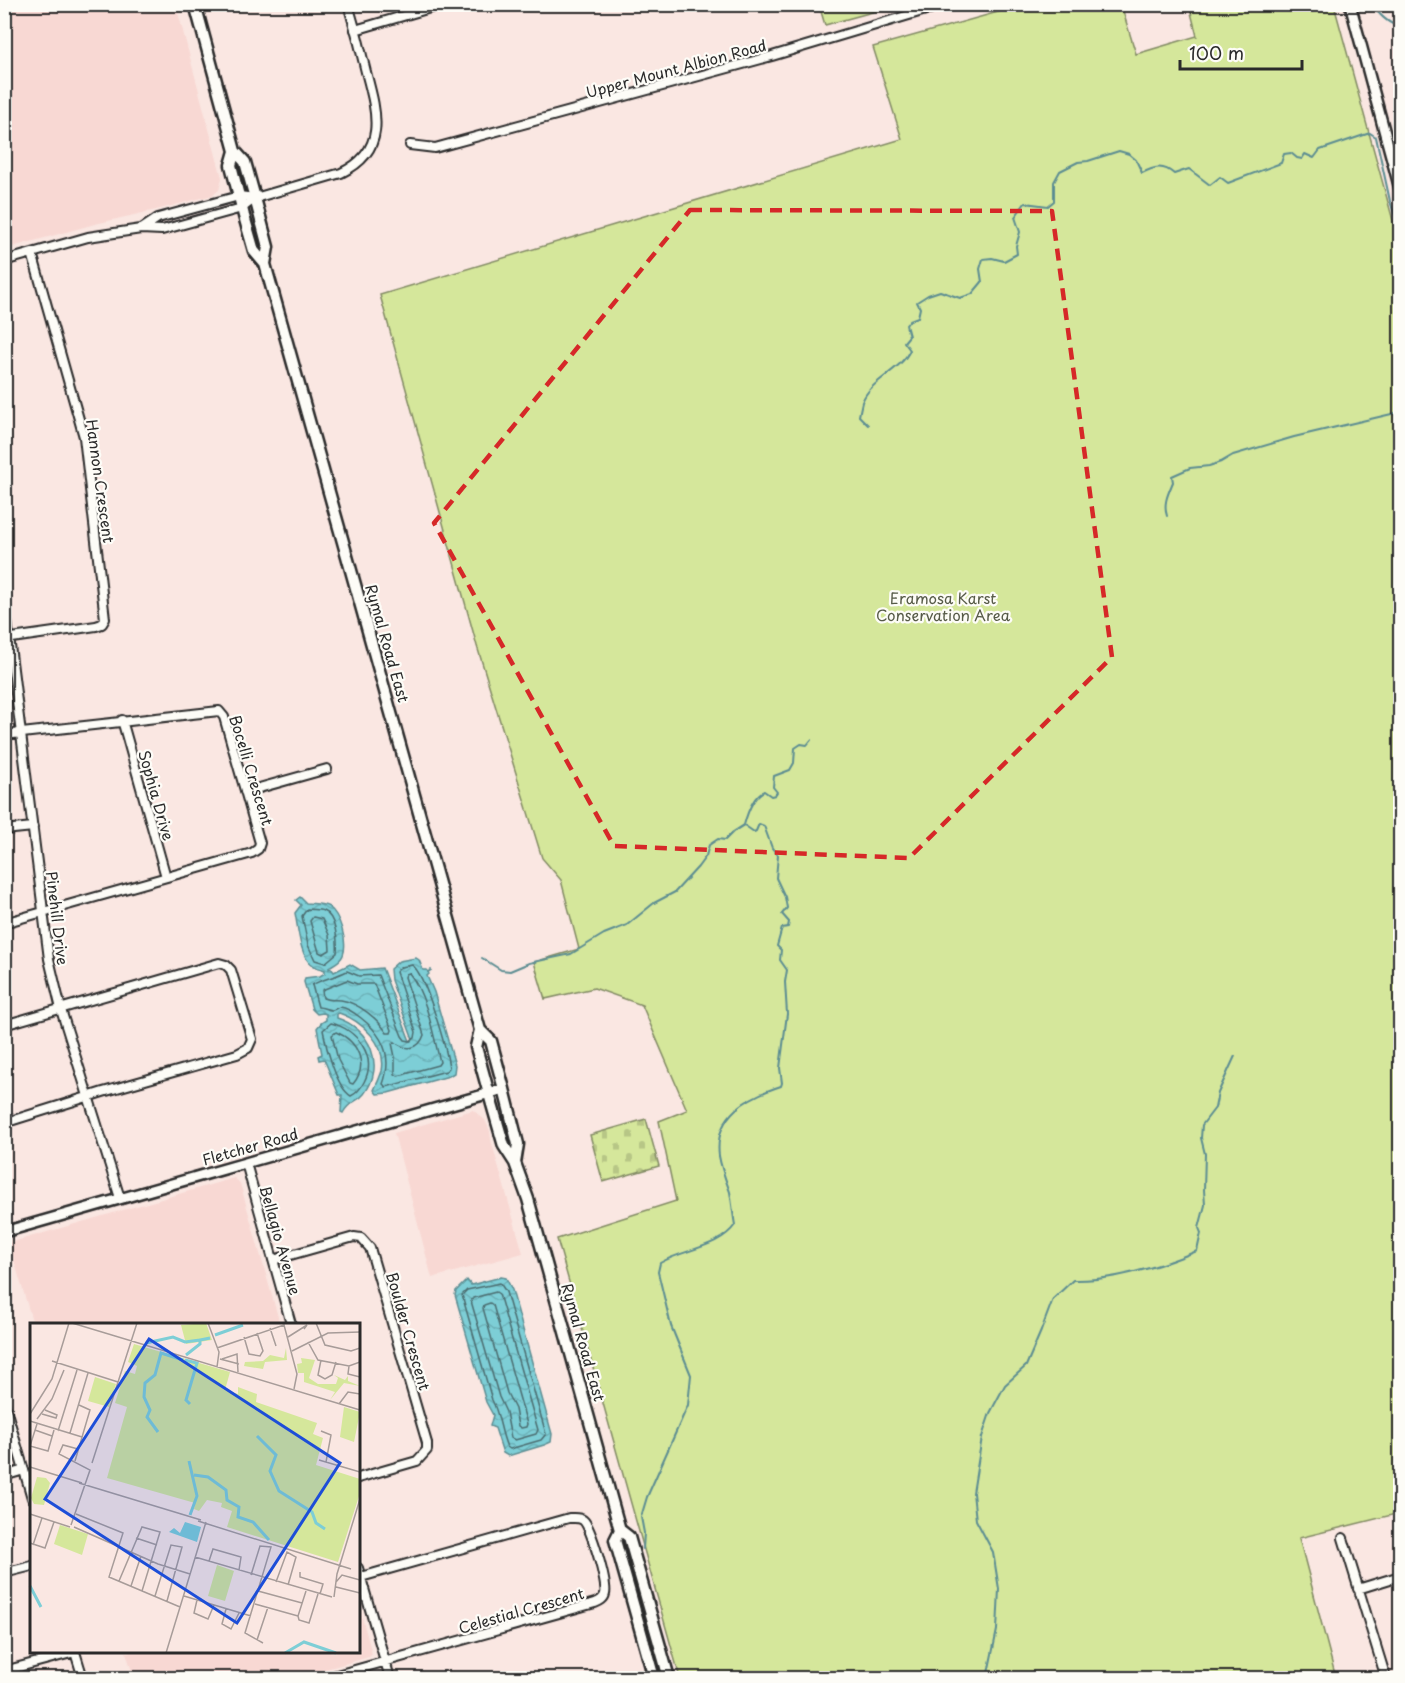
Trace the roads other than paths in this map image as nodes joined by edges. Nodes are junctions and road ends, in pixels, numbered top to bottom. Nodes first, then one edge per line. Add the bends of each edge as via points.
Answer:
1 (195, 4) edge
2 (348, 4) edge
3 (946, 4) edge
4 (1350, 4) edge
5 (443, 5) edge
6 (355, 30) junction
7 (410, 145) dead end
8 (235, 151) junction
9 (1401, 189) edge
10 (239, 196) junction
11 (255, 198) junction
12 (242, 208) junction
13 (141, 229) junction
14 (32, 253) junction
15 (4, 261) edge
16 (265, 264) junction
17 (4, 597) edge
18 (7, 639) edge
19 (122, 720) junction
20 (21, 733) junction
21 (4, 735) edge
22 (327, 769) dead end
23 (245, 792) junction
24 (33, 827) junction
25 (4, 830) edge
26 (166, 877) junction
27 (44, 912) junction
28 (4, 923) edge
29 (61, 1008) junction
30 (4, 1025) edge
31 (480, 1030) junction
32 (504, 1089) junction
33 (489, 1094) junction
34 (89, 1096) junction
35 (4, 1123) edge
36 (246, 1163) junction
37 (515, 1163) junction
38 (120, 1198) junction
39 (4, 1232) edge
40 (273, 1260) junction
41 (291, 1323) edge
42 (4, 1402) edge
43 (24, 1470) junction
44 (4, 1476) edge
45 (360, 1477) edge
46 (30, 1491) edge
47 (620, 1530) junction
48 (1343, 1538) dead end
49 (30, 1566) edge
50 (4, 1573) edge
51 (360, 1573) edge
52 (1401, 1576) edge
53 (1358, 1589) junction
54 (71, 1653) edge
55 (75, 1653) edge
56 (385, 1662) junction
57 (4, 1671) edge
58 (83, 1678) edge
59 (326, 1678) edge
60 (390, 1678) edge
61 (654, 1678) edge
62 (669, 1678) edge
63 (1386, 1678) edge

1 - 8 main road, Rymal Road East
2 - 6 street
3 - 7 street, Upper Mount Albion Road via 435,148
4 - 9 street
5 - 6 street
6 - 11 street via 376,115 375,134 367,153 341,173
8 - 10 main road, Rymal Road East via 231,165
8 - 11 main road, Rymal Road East via 245,162
10 - 11 street
10 - 12 main road, Rymal Road East
10 - 13 street via 158,218
11 - 12 street
11 - 16 main road, Rymal Road East via 268,247
12 - 13 street via 162,230
12 - 16 main road, Rymal Road East via 254,251
13 - 14 street via 88,237
14 - 15 street
14 - 18 street, Hannon Crescent via 84,437 105,619 96,626
16 - 31 main road, Rymal Road East
17 - 18 street, Pinehill Drive
18 - 20 street, Pinehill Drive
19 - 20 street, Bocelli Crescent
19 - 23 street, Bocelli Crescent via 220,711
19 - 26 street, Sophia Drive
20 - 21 street, Bocelli Crescent
20 - 24 street, Pinehill Drive
22 - 23 street
23 - 26 street, Bocelli Crescent via 258,849
24 - 25 street
24 - 27 street, Pinehill Drive
26 - 27 street, Bocelli Crescent
27 - 28 street, Bocelli Crescent
27 - 29 street, Pinehill Drive via 49,959
29 - 30 street
29 - 34 street, Pinehill Drive
29 - 34 street via 215,964 228,966 236,986 252,1039 244,1051
31 - 32 main road, Rymal Road East via 491,1041
31 - 33 main road, Rymal Road East via 476,1047
32 - 33 street, Fletcher Road
32 - 37 main road, Rymal Road East via 518,1144
33 - 36 street, Fletcher Road
33 - 37 main road, Rymal Road East via 504,1146
34 - 35 street
34 - 38 street, Pinehill Drive
36 - 38 street, Fletcher Road
36 - 40 street, Bellagio Avenue
37 - 47 main road, Rymal Road East
38 - 39 street, Fletcher Road
40 - 41 street, Bellagio Avenue
40 - 45 street, Boulder Crescent via 354,1237 361,1238 370,1248 428,1450 417,1461
42 - 43 street
43 - 44 street
43 - 46 street
47 - 61 main road, Rymal Road East via 615,1540
47 - 62 main road, Rymal Road East via 629,1537
48 - 53 street
49 - 50 street
51 - 56 street
51 - 56 street, Celestial Crescent via 569,1518 584,1521 590,1530 606,1588 602,1600
52 - 53 street
53 - 63 street
54 - 57 street
55 - 58 street
56 - 59 street
56 - 60 street

